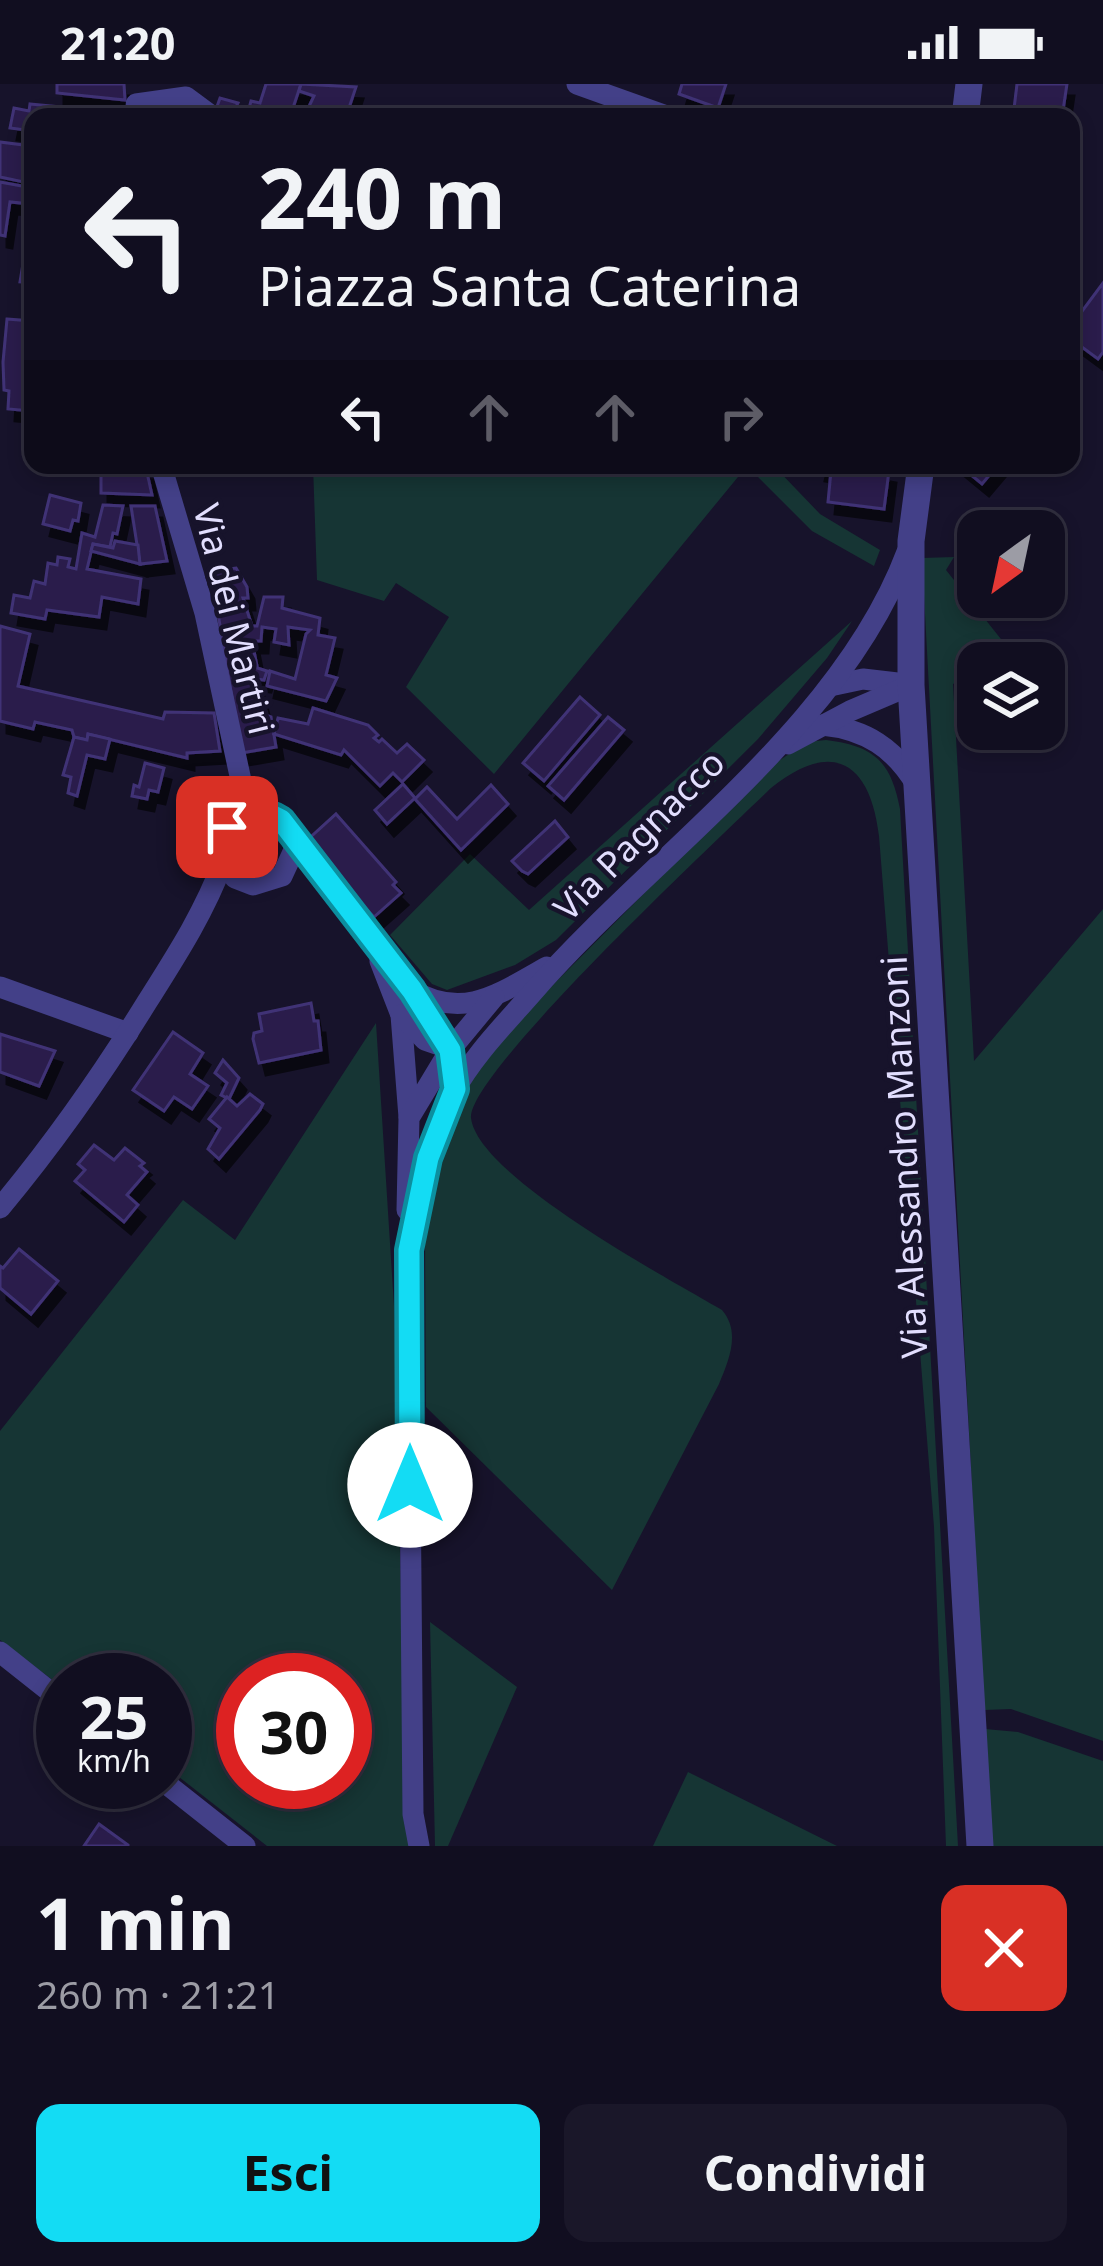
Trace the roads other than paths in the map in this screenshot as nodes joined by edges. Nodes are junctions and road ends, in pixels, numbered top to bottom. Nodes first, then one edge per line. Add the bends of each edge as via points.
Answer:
1 (577, 84) edge
2 (136, 102) edge
3 (200, 108) edge
4 (644, 108) edge
5 (164, 474) edge
6 (919, 474) edge
7 (911, 541) junction
8 (911, 685) junction
9 (830, 686) junction
10 (821, 725) junction
11 (762, 760) junction
12 (918, 788) junction
13 (243, 790) junction
14 (259, 812) junction
15 (236, 818) junction
16 (293, 841) junction
17 (223, 862) junction
18 (282, 876) junction
19 (324, 878) junction
20 (243, 883) junction
21 (206, 909) junction
22 (370, 934) junction
23 (563, 958) junction
24 (0, 986) edge
25 (412, 990) junction
26 (494, 997) junction
27 (401, 1016) junction
28 (128, 1033) junction
29 (488, 1044) junction
30 (450, 1050) junction
31 (455, 1089) junction
32 (409, 1118) junction
33 (0, 1208) edge
34 (409, 1250) junction
35 (0, 1652) edge
36 (36, 1681) edge
37 (192, 1804) edge
38 (245, 1846) edge
39 (419, 1846) edge
40 (980, 1846) edge

1 - 4 street
2 - 3 street via 186,97
5 - 13 street, Via dei Martiri via 205,613
6 - 7 street, Via Alessandro Manzoni
7 - 8 street, Via Alessandro Manzoni
7 - 9 street, Via Pagnacco via 875,618
8 - 9 street via 863,679
8 - 10 street, Via Pagnacco
8 - 12 street, Via Alessandro Manzoni
9 - 11 street, Via Pagnacco
10 - 11 street, Via Pagnacco
10 - 12 street via 889,749
11 - 23 street, Via Pagnacco
12 - 40 street, Via Alessandro Manzoni
13 - 14 street, Via dei Martiri
13 - 15 street, Via dei Martiri
14 - 15 street
14 - 16 street via 281,820
15 - 17 street via 222,838
16 - 18 street
16 - 19 street, Via Pagnacco
17 - 20 street
17 - 21 street
18 - 19 street via 301,870
18 - 20 street
19 - 22 street, Via Pagnacco
20 - 21 street
21 - 28 street
22 - 25 street, Via Pagnacco
22 - 27 street, Via Pagnacco
23 - 26 street, Via Pagnacco
23 - 29 street, Via Pagnacco
24 - 28 street
25 - 26 street, Via Pagnacco via 434,1003
25 - 30 street, Via Pagnacco
26 - 30 street, Via Pagnacco
27 - 30 street via 425,1040
27 - 32 street, Via Pagnacco
28 - 33 street via 54,1145
29 - 30 street
29 - 31 street, Via Pagnacco
30 - 31 street, Via Pagnacco
30 - 32 street, Via Pagnacco
31 - 34 street, Via Pagnacco via 430,1150
32 - 34 street, Via Pagnacco
34 - 39 street, Via Pagnacco
35 - 36 street
37 - 38 street

